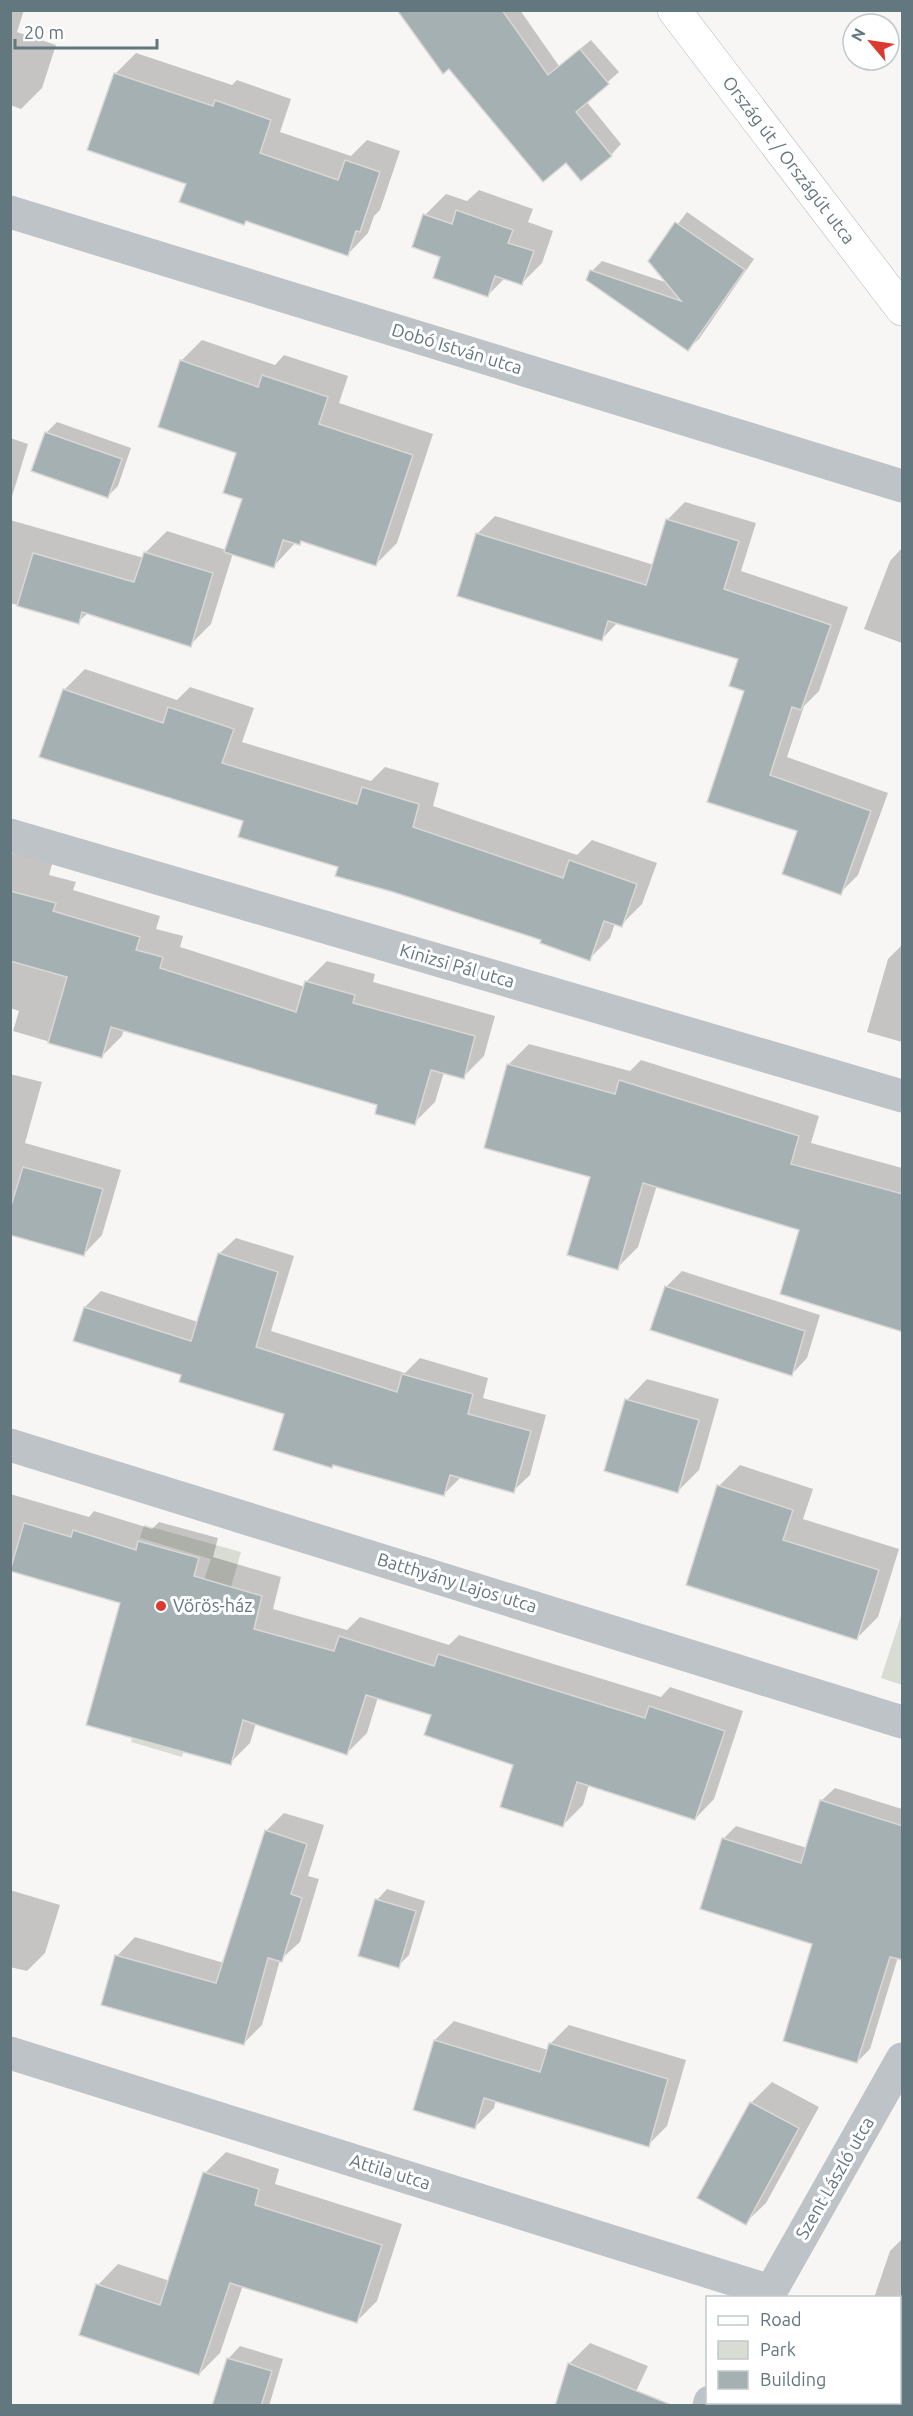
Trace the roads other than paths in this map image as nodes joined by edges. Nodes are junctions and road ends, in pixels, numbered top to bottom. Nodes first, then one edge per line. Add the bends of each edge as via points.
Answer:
1 (674, 10) edge
2 (10, 212) edge
3 (903, 309) edge
4 (903, 486) edge
5 (10, 835) edge
6 (903, 1096) edge
7 (10, 1445) edge
8 (903, 1722) edge
9 (10, 2054) edge
10 (903, 2059) edge
11 (769, 2295) edge

1 - 3 main road, Ország út / Országút utca
2 - 4 street, Dobó István utca
5 - 6 street, Kinizsi Pál utca
7 - 8 street, Batthyány Lajos utca
9 - 11 street, Attila utca
10 - 11 street, Szent László utca

